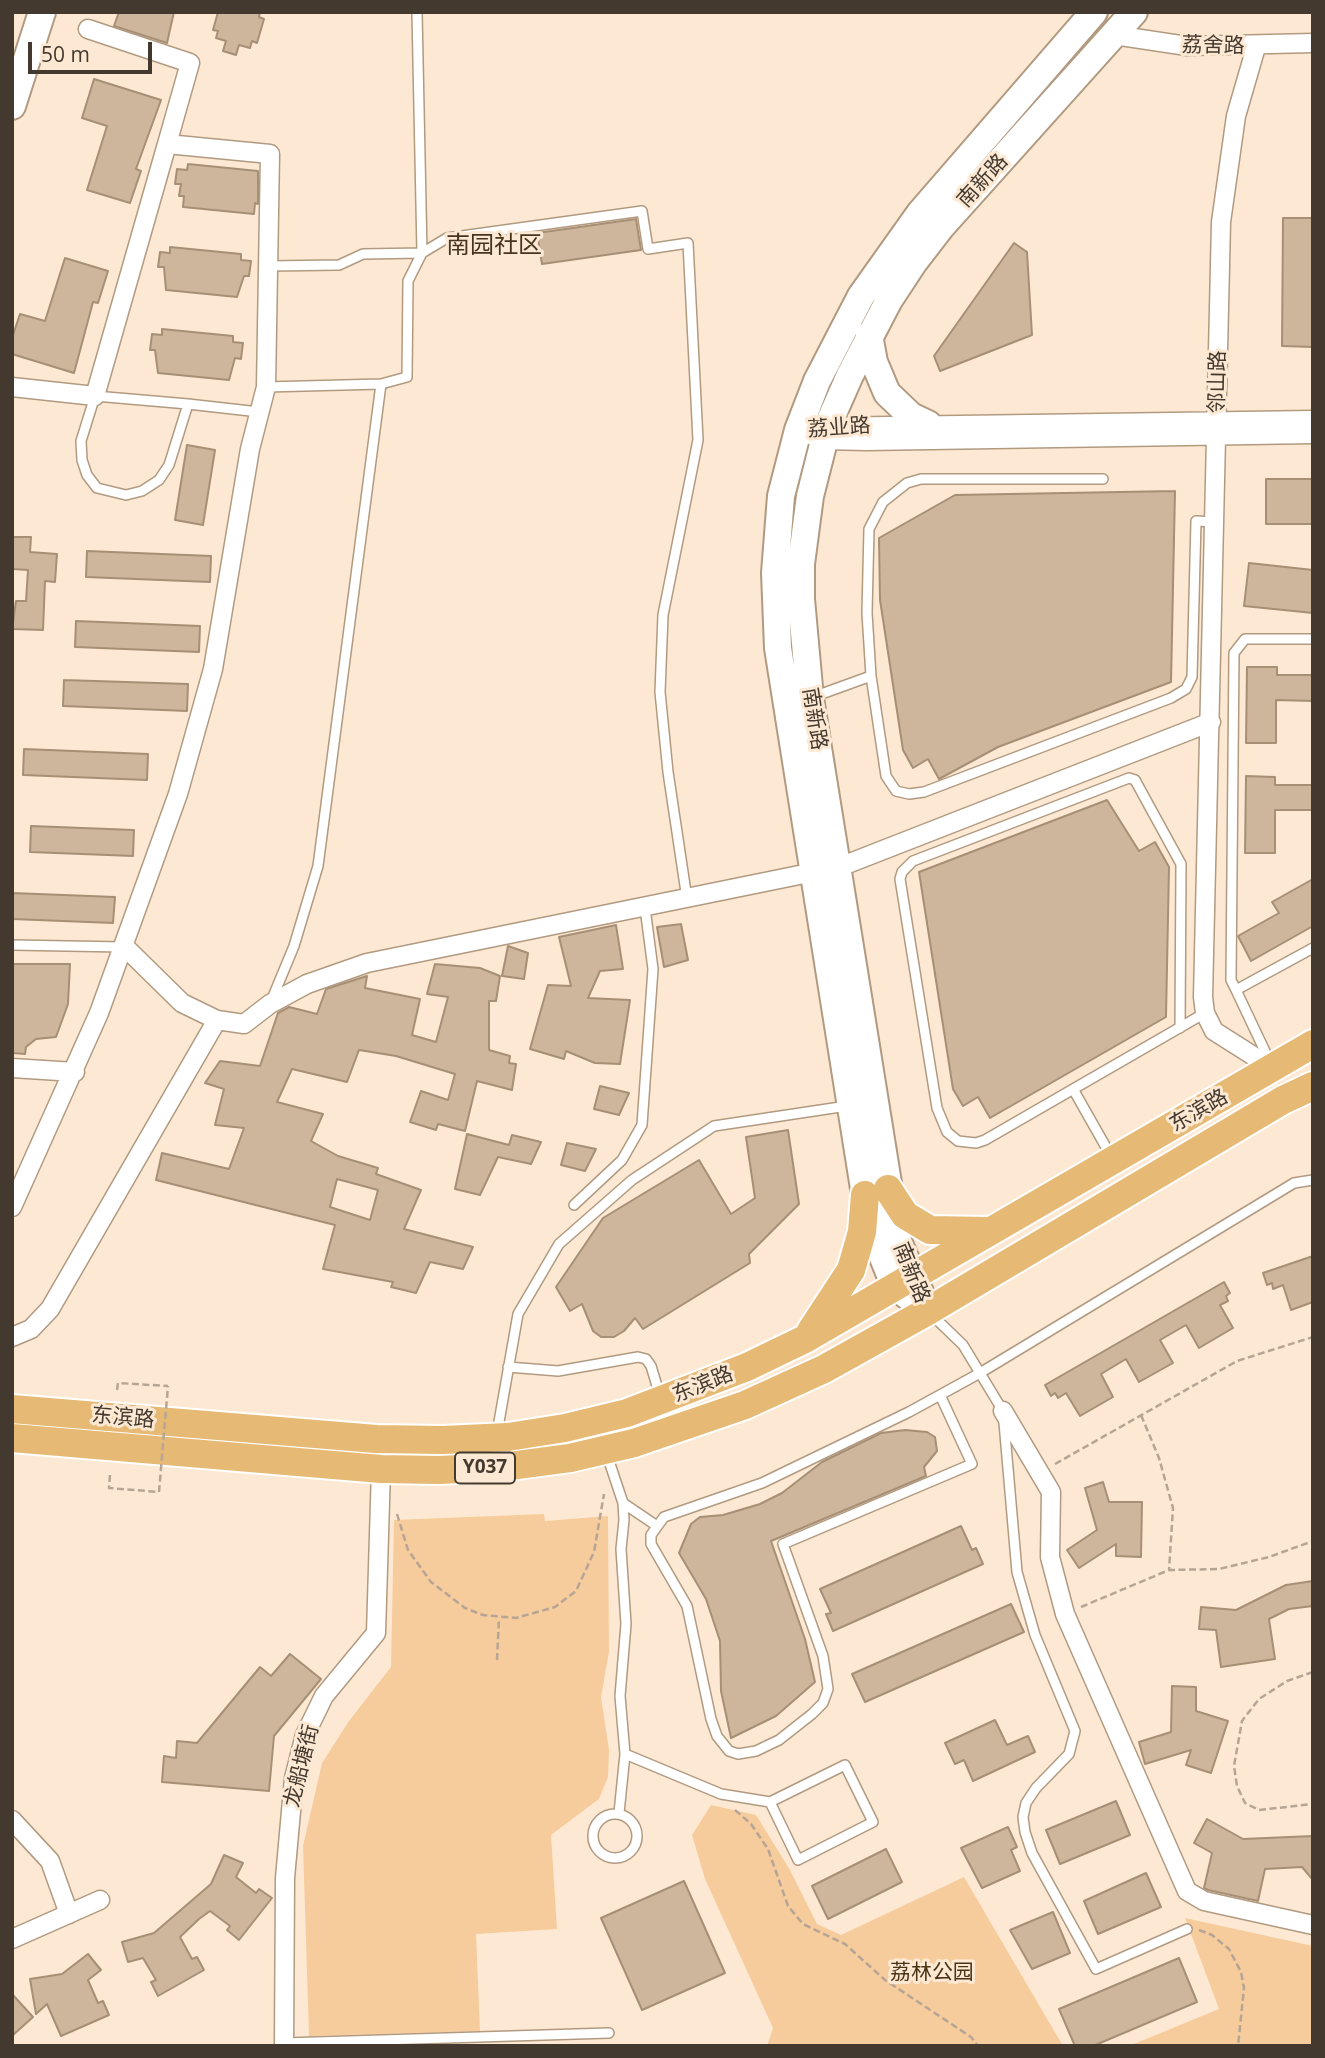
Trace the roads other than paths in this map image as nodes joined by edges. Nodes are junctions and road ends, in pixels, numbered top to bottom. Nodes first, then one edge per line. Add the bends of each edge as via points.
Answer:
1 (42, 12) edge
2 (417, 12) edge
3 (1094, 12) edge
4 (1134, 12) edge
5 (88, 29) dead end
6 (1114, 35) junction
7 (1313, 43) edge
8 (1256, 47) junction
9 (12, 106) edge
10 (167, 144) junction
11 (931, 220) junction
12 (422, 253) junction
13 (269, 266) junction
14 (869, 335) junction
15 (381, 384) junction
16 (12, 387) edge
17 (266, 387) junction
18 (95, 396) junction
19 (188, 404) junction
20 (259, 412) junction
21 (1313, 419) edge
22 (928, 424) junction
23 (1217, 428) junction
24 (798, 430) junction
25 (826, 433) junction
26 (1313, 434) edge
27 (1103, 479) dead end
28 (1215, 522) junction
29 (1313, 639) edge
30 (871, 676) junction
31 (810, 698) junction
32 (1211, 722) junction
33 (825, 870) junction
34 (687, 899) junction
35 (645, 908) junction
36 (12, 945) edge
37 (125, 947) junction
38 (1313, 948) edge
39 (1236, 990) junction
40 (270, 1004) junction
41 (1205, 1013) junction
42 (216, 1020) junction
43 (1180, 1028) junction
44 (1313, 1044) edge
45 (12, 1068) edge
46 (1274, 1069) junction
47 (75, 1072) junction
48 (1313, 1080) edge
49 (1313, 1086) edge
50 (1073, 1089) junction
51 (1283, 1100) junction
52 (851, 1105) junction
53 (1113, 1160) junction
54 (1313, 1180) edge
55 (877, 1192) junction
56 (574, 1205) dead end
57 (12, 1207) edge
58 (995, 1230) junction
59 (905, 1281) junction
60 (928, 1311) junction
61 (12, 1337) edge
62 (805, 1339) junction
63 (508, 1367) junction
64 (980, 1373) junction
65 (940, 1395) junction
66 (661, 1401) junction
67 (12, 1409) edge
68 (1003, 1410) junction
69 (12, 1438) edge
70 (496, 1438) junction
71 (605, 1450) junction
72 (381, 1469) junction
73 (623, 1503) junction
74 (657, 1526) junction
75 (625, 1754) junction
76 (770, 1802) junction
77 (619, 1813) junction
78 (12, 1820) edge
79 (100, 1900) dead end
80 (69, 1914) junction
81 (1313, 1925) edge
82 (1187, 1929) road end
83 (12, 1939) edge
84 (608, 2033) dead end
85 (284, 2044) edge

1 - 9 main road
2 - 12 lane
3 - 11 main road, 南新路
4 - 6 main road, 南新路
5 - 10 street via 190,63
6 - 8 street, 荔舍路 via 1162,44
6 - 11 main road, 南新路
7 - 8 street, 荔舍路
8 - 23 street, 邻山路 via 1236,116 1222,201
10 - 13 street via 271,155
10 - 18 street
11 - 14 main road, 南新路 via 914,262
11 - 24 main road, 南新路 via 888,255 837,339
12 - 13 lane via 363,254 339,265
12 - 15 lane via 408,281 407,377
12 - 34 lane via 447,239 642,211 648,249 688,243 698,440 663,615 660,692
13 - 17 street
14 - 22 main road via 887,393 911,416
14 - 25 main road, 南新路
15 - 17 lane
15 - 40 lane via 318,866 294,946
16 - 18 street
17 - 20 street
18 - 19 lane
18 - 19 lane via 81,441 82,460 97,488 126,495 159,480 169,465
19 - 20 lane
20 - 37 street via 213,669 178,794
21 - 23 street, 荔业路
22 - 23 street, 荔业路
22 - 25 street, 荔业路
23 - 25 street, 荔业路
23 - 26 street, 荔业路
23 - 28 street, 邻山路
24 - 25 street, 荔业路
24 - 33 main road, 南新路 via 781,496 775,606 784,693
25 - 31 main road, 南新路 via 810,496 801,564
27 - 30 lane via 936,478 907,483 892,492 869,529
28 - 30 lane via 1196,521 1192,677 1179,694 909,794 896,791 888,782
28 - 32 street, 邻山路
29 - 39 lane via 1245,639 1234,653 1231,980
30 - 31 lane
31 - 33 main road, 南新路
32 - 33 street
32 - 41 street, 邻山路
33 - 34 street
33 - 52 main road, 南新路
33 - 55 main road, 南新路
34 - 35 street
35 - 40 street via 367,963 307,984
35 - 56 lane via 653,969 642,1125 622,1160
36 - 37 lane
37 - 42 street via 181,1003
37 - 47 street
38 - 39 lane
39 - 46 lane
40 - 42 street via 244,1024
41 - 43 lane
41 - 46 street via 1222,1039
42 - 61 street via 50,1309 31,1329
43 - 50 lane
43 - 50 lane via 1181,864 1135,780 1129,778 906,866 900,879 937,1108 947,1132 958,1141 976,1143
44 - 46 main road, 东滨路
45 - 47 street
46 - 53 main road, 东滨路
47 - 57 street
48 - 51 main road
49 - 51 main road, 东滨路
50 - 53 lane
51 - 60 main road, 东滨路
52 - 55 main road, 南新路
52 - 63 lane via 713,1126 632,1180 559,1244 518,1314
53 - 58 main road, 东滨路
54 - 64 lane via 1294,1183
55 - 58 main road via 930,1230
55 - 59 main road, 南新路 via 897,1239
55 - 62 main road via 851,1270
58 - 59 main road, 东滨路
59 - 60 main road, 南新路
59 - 62 main road, 东滨路 / Y037
60 - 64 lane via 956,1336
60 - 71 main road, 东滨路 / Y037 via 824,1369 745,1405 698,1424
62 - 66 main road, 东滨路 / Y037
63 - 66 lane via 558,1371 638,1357 651,1366
63 - 70 lane
64 - 65 lane
64 - 68 lane
65 - 74 lane via 762,1483 668,1514
65 - 74 lane via 972,1464 783,1544 825,1664 828,1689 812,1714 779,1740 756,1751 729,1751 717,1736 687,1606 651,1545
66 - 70 main road, 东滨路 / Y037 via 565,1428
67 - 70 main road, 东滨路 / Y037 via 376,1439
68 - 81 street via 1051,1492 1050,1557 1065,1614 1187,1891 1204,1901
68 - 82 lane via 1020,1583 1035,1635 1075,1731 1069,1754 1026,1803 1023,1817 1032,1853 1096,1969
69 - 72 main road, 东滨路 / Y037
71 - 72 main road, 东滨路 / Y037 via 502,1467
71 - 73 lane
72 - 85 street, 龙船塘街 via 376,1633 324,1696 305,1735 294,1778 285,1878
73 - 74 lane
73 - 75 lane via 626,1624 620,1696
75 - 76 lane via 721,1794
75 - 77 lane
76 - 76 lane via 798,1860 873,1822 845,1765
77 - 77 lane via 604,1815 594,1826 592,1841 607,1857 628,1854 636,1842 632,1821
78 - 80 street via 50,1861
79 - 80 street
80 - 83 street
84 - 85 lane

